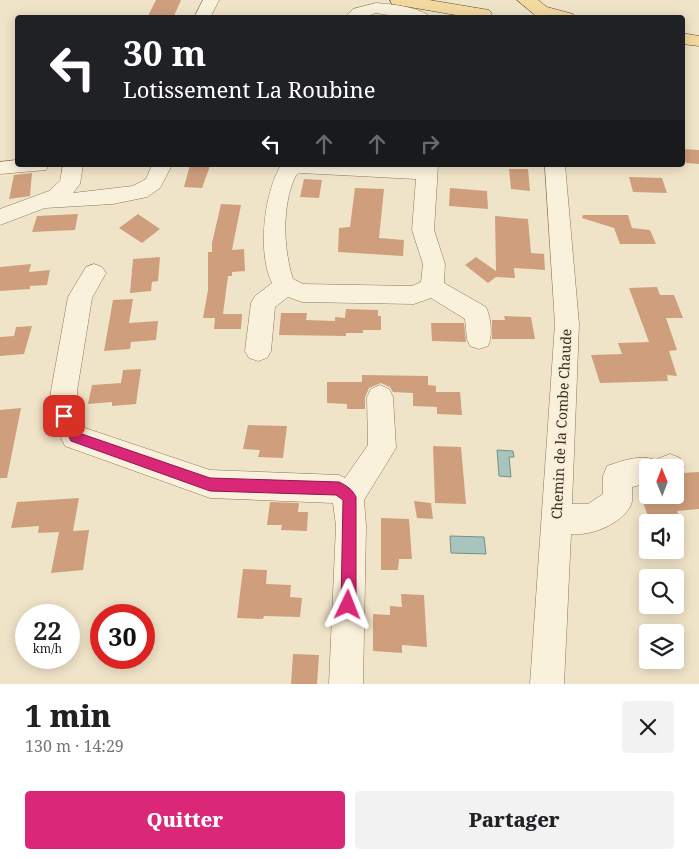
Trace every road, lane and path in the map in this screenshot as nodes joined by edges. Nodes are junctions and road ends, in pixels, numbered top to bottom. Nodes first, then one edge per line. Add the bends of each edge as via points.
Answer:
1 (211, 0) edge
2 (222, 0) edge
3 (398, 0) edge
4 (452, 0) edge
5 (534, 6) edge
6 (487, 8) edge
7 (204, 15) edge
8 (217, 15) edge
9 (355, 15) edge
10 (416, 15) edge
11 (559, 15) edge
12 (685, 39) edge
13 (699, 41) edge
14 (15, 167) edge
15 (73, 167) edge
16 (161, 167) edge
17 (319, 167) edge
18 (555, 167) edge
19 (4, 168) dead end
20 (284, 168) edge
21 (428, 169) edge
22 (42, 201) junction
23 (0, 217) edge
24 (94, 273) dead end
25 (286, 286) junction
26 (432, 287) junction
27 (479, 339) dead end
28 (258, 351) dead end
29 (380, 397) dead end
30 (639, 472) edge
31 (349, 497) junction
32 (556, 516) junction
33 (346, 684) edge
34 (547, 684) edge

1 - 7 street
2 - 8 street
3 - 6 main road
4 - 6 main road
5 - 11 main road
9 - 10 street via 358,11 373,8
12 - 13 main road
14 - 19 street
15 - 22 street via 70,184 56,196
16 - 22 street via 147,189 131,194
17 - 21 street
18 - 32 street, Chemin de la Combe Chaude via 567,324
20 - 25 street via 276,224 280,276
21 - 26 street via 423,230 434,264
22 - 23 street
24 - 31 street via 80,297 64,391 64,416 75,437 210,484 339,489
25 - 26 street via 302,293 414,295
25 - 28 street via 263,303
26 - 27 street via 477,314
29 - 31 street via 382,448
30 - 32 street via 617,476 618,500 597,517 576,521
31 - 33 street
32 - 34 street, Chemin de la Combe Chaude

